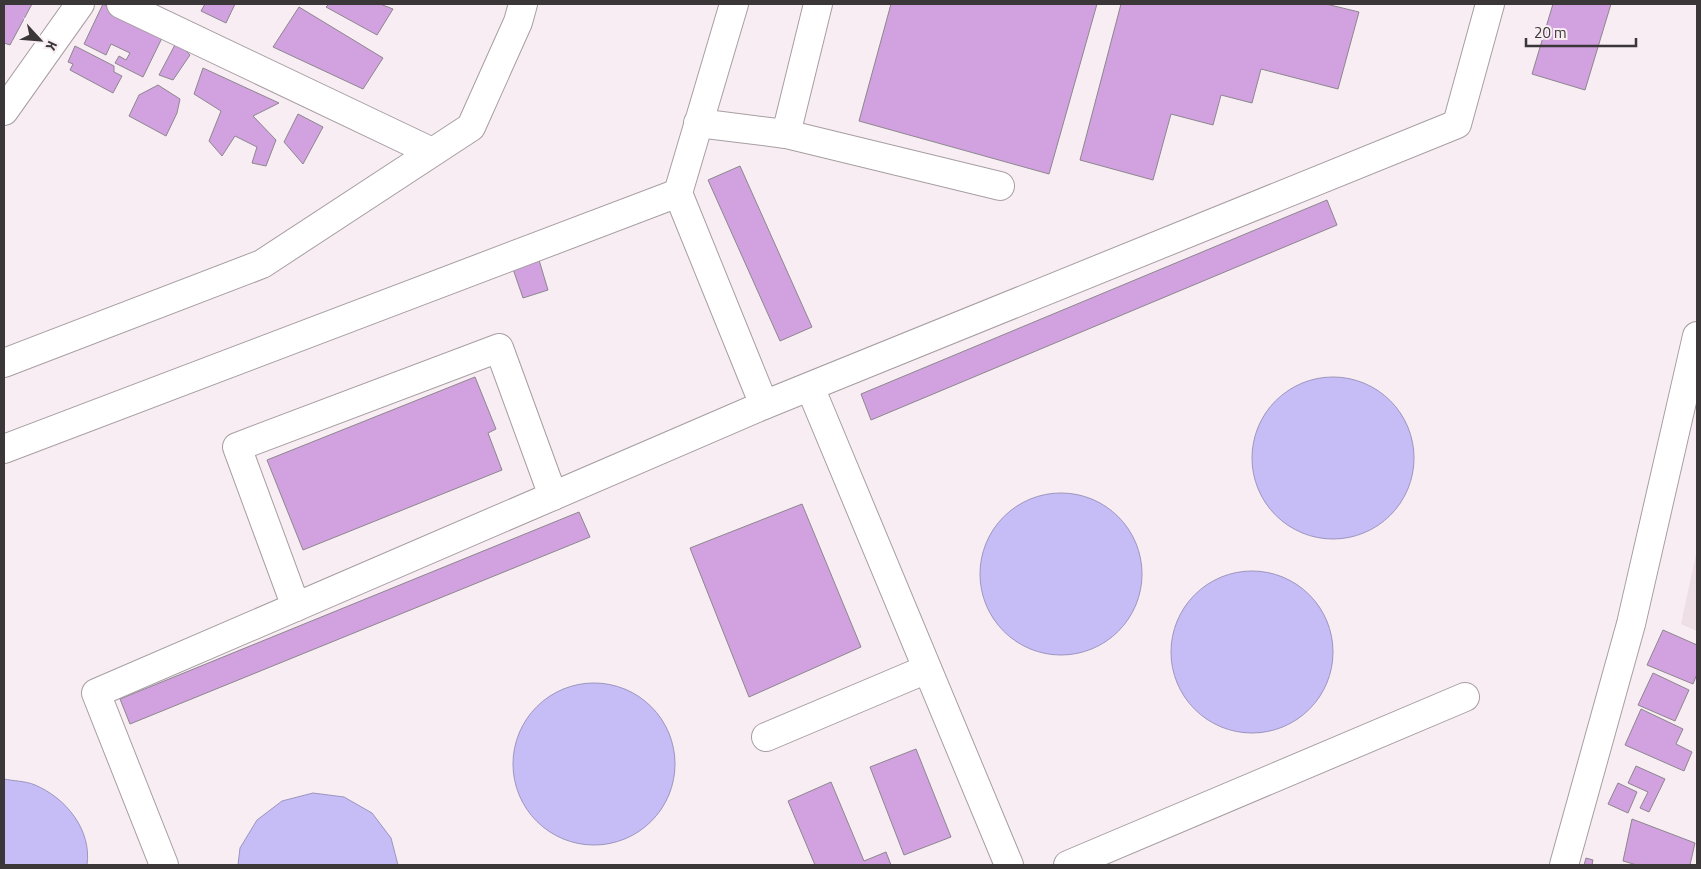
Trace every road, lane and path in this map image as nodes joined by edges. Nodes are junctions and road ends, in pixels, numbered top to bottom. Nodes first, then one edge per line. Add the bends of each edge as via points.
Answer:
1 (80, 4) edge
2 (122, 4) edge
3 (523, 4) edge
4 (734, 4) edge
5 (818, 4) edge
6 (1490, 4) edge
7 (4, 111) edge
8 (698, 123) junction
9 (786, 134) junction
10 (432, 152) junction
11 (1000, 186) dead end
12 (678, 193) junction
13 (1697, 336) edge
14 (4, 363) edge
15 (810, 386) junction
16 (764, 405) junction
17 (4, 449) edge
18 (553, 496) junction
19 (296, 607) junction
20 (927, 669) junction
21 (1465, 697) dead end
22 (766, 737) dead end
23 (164, 865) edge
24 (1009, 865) edge
25 (1068, 865) edge
26 (1564, 865) edge

1 - 7 street
2 - 10 street
3 - 10 street via 518,22 470,127
4 - 8 street
5 - 9 street
6 - 15 street via 1457,124
8 - 9 street
8 - 12 street
9 - 11 street
10 - 14 street via 262,264
12 - 16 street
12 - 17 street
13 - 26 street via 1631,624
15 - 16 street
15 - 20 street
16 - 18 street
18 - 19 street
18 - 19 street via 499,348 237,447
19 - 23 street via 96,693
20 - 22 street
20 - 24 street
21 - 25 street

